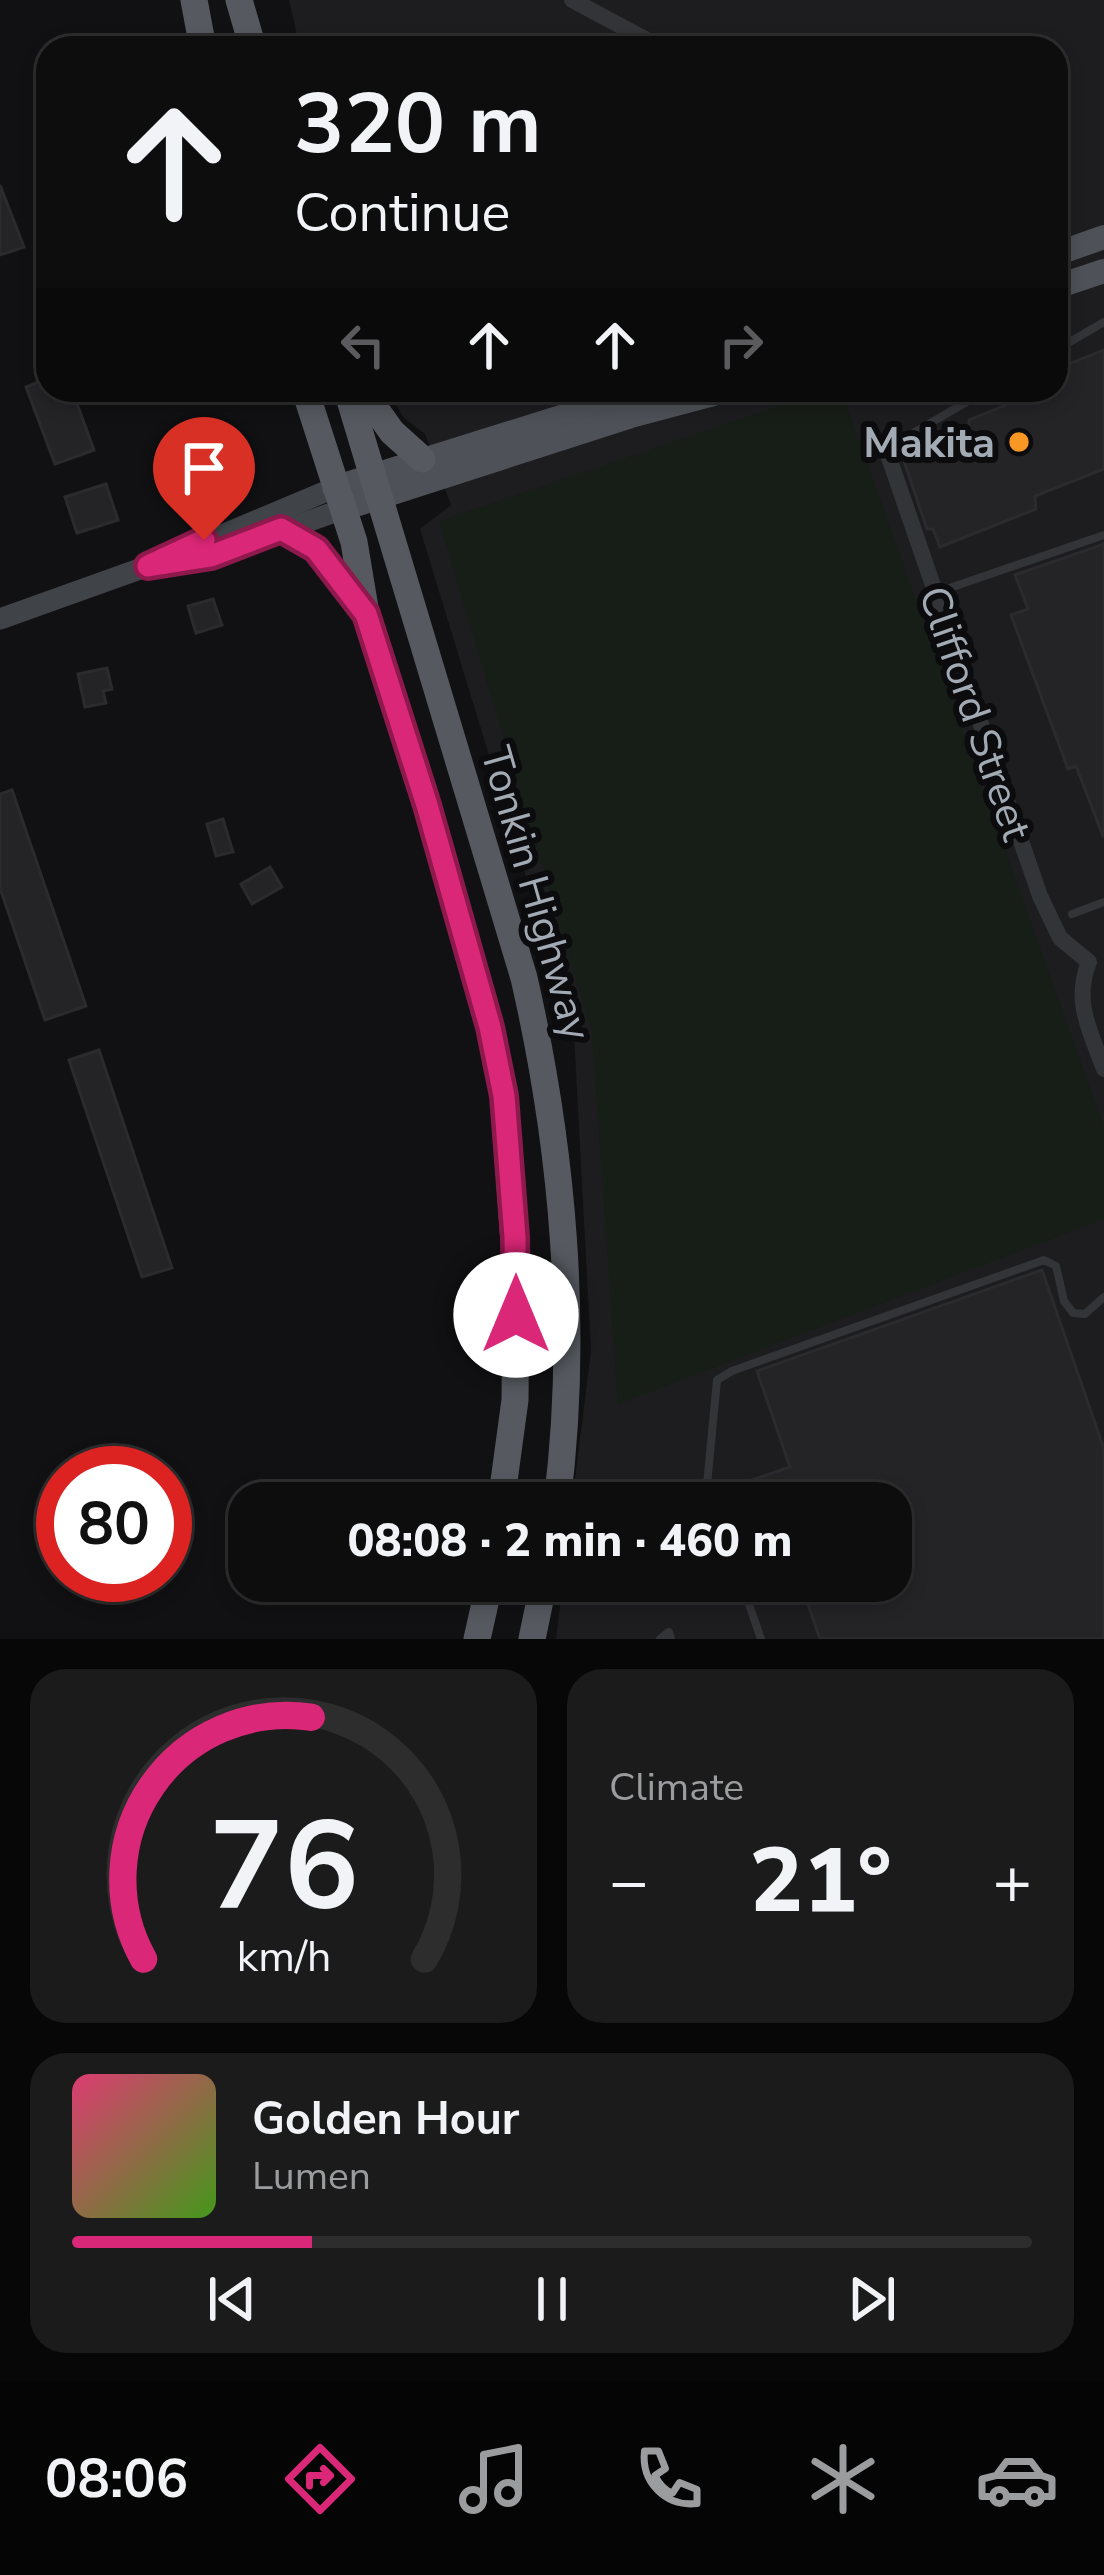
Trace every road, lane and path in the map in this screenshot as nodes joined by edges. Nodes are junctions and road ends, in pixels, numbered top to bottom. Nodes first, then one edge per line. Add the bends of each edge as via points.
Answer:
1 (194, 0) edge
2 (239, 0) edge
3 (572, 0) edge
4 (201, 36) edge
5 (250, 36) edge
6 (640, 36) edge
7 (1104, 237) edge
8 (1068, 250) edge
9 (1104, 271) edge
10 (1068, 283) edge
11 (1104, 322) edge
12 (1068, 343) edge
13 (309, 402) edge
14 (351, 402) edge
15 (371, 402) edge
16 (607, 402) edge
17 (684, 402) edge
18 (966, 402) edge
19 (886, 449) joint
20 (422, 458) junction
21 (376, 486) junction
22 (338, 499) junction
23 (281, 529) junction
24 (1104, 535) edge
25 (148, 566) junction
26 (935, 593) junction
27 (366, 614) junction
28 (0, 620) edge
29 (1104, 902) edge
30 (1072, 914) dead end
31 (1104, 950) edge
32 (1089, 962) junction
33 (1104, 1069) edge
34 (1104, 1297) edge
35 (504, 1482) edge
36 (559, 1482) edge
37 (707, 1482) edge
38 (485, 1602) edge
39 (540, 1602) edge
40 (748, 1602) edge
41 (477, 1639) edge
42 (532, 1639) edge
43 (660, 1639) edge
44 (671, 1639) edge
45 (761, 1639) edge

1 - 4 highway
2 - 5 highway
3 - 6 street
7 - 8 main road
9 - 10 main road
11 - 12 lane
13 - 22 highway, Tonkin Highway
14 - 21 highway, Tonkin Highway
15 - 20 highway
16 - 20 main road
17 - 21 main road
18 - 19 lane
19 - 26 street, Clifford Street
20 - 21 main road
21 - 22 main road
21 - 36 highway, Tonkin Highway via 538,1041 565,1257
22 - 23 main road
22 - 25 main road
22 - 27 highway, Tonkin Highway
23 - 25 main road via 211,556
23 - 27 highway via 316,549
24 - 26 lane
25 - 28 main road
26 - 32 street, Clifford Street via 1040,896 1060,938
27 - 35 highway, Tonkin Highway via 504,1096 516,1294
29 - 30 lane
31 - 32 street
32 - 33 street via 1082,1010
34 - 37 lane via 1085,1314 1073,1313 1056,1266 1044,1261 732,1371 717,1380
38 - 41 highway
39 - 42 highway
40 - 45 lane
43 - 44 lane via 669,1632

